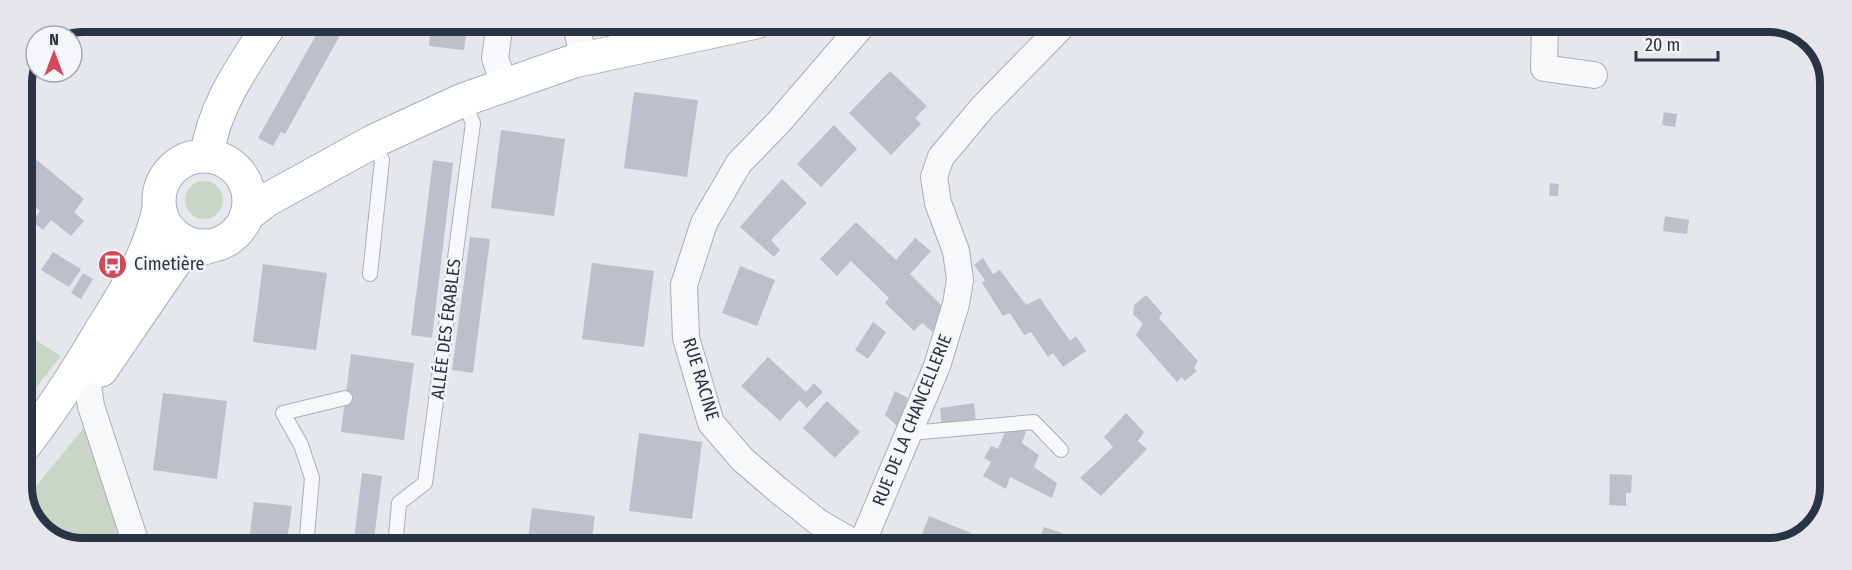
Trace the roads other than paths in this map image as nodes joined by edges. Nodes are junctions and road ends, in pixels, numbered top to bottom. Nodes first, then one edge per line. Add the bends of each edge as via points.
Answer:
1 (265, 32) edge
2 (499, 32) edge
3 (578, 32) edge
4 (708, 32) edge
5 (857, 32) edge
6 (1056, 32) edge
7 (1545, 32) edge
8 (584, 58) junction
9 (1594, 75) dead end
10 (504, 84) junction
11 (463, 100) junction
12 (374, 141) junction
13 (207, 155) junction
14 (240, 174) junction
15 (302, 182) junction
16 (159, 209) junction
17 (246, 216) junction
18 (214, 245) junction
19 (370, 274) dead end
20 (86, 372) junction
21 (345, 398) dead end
22 (910, 433) junction
23 (32, 437) edge
24 (1061, 450) dead end
25 (134, 538) edge
26 (307, 538) edge
27 (395, 538) edge
28 (846, 538) edge
29 (865, 538) edge

1 - 13 main road via 220,105 209,135
2 - 10 street via 495,58
3 - 8 street
4 - 8 main road
5 - 28 street, RUE RACINE via 739,163 704,222 684,285 686,338 711,423 743,460 778,490
6 - 22 street, RUE DE LA CHANCELLERIE via 982,108 941,157 934,177 938,203 956,251 960,280 937,366
7 - 9 street via 1544,68
8 - 10 main road
10 - 11 main road
11 - 12 main road
11 - 27 lane, ALLÉE DES ÉRABLES via 473,123 425,483 399,503
12 - 15 main road
12 - 19 lane via 382,160
13 - 14 main road via 221,158
13 - 16 main road via 193,156 169,171 158,197
14 - 15 main road via 276,187
14 - 17 main road via 249,192
15 - 17 main road
16 - 18 main road via 175,237 187,243
16 - 20 main road via 153,238
17 - 18 main road via 237,232
18 - 20 main road via 177,259 127,333
20 - 23 main road
20 - 25 street via 98,429
21 - 26 lane via 283,412 301,445 312,478
22 - 24 lane via 1034,422
22 - 29 street, RUE DE LA CHANCELLERIE

